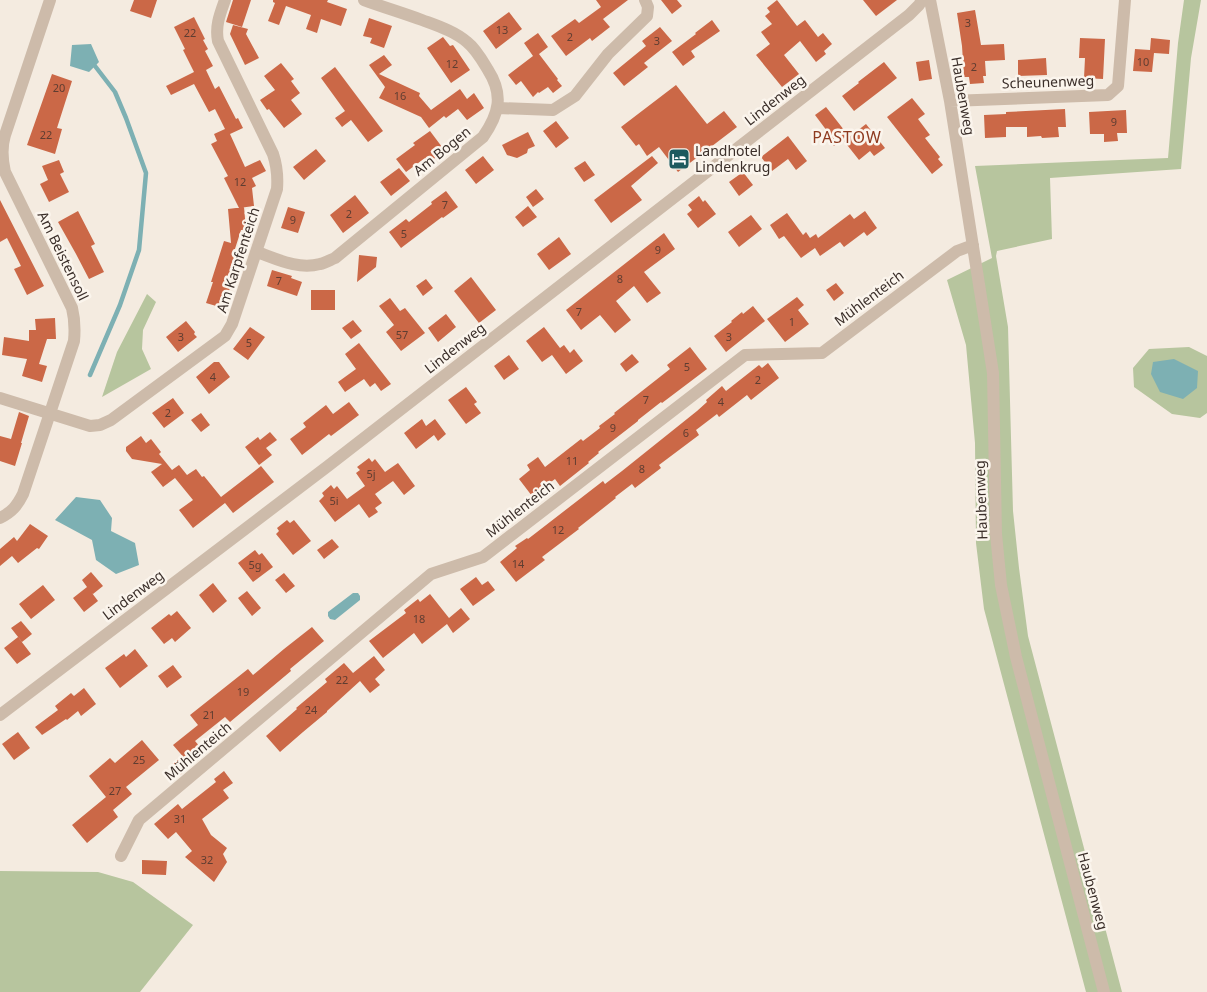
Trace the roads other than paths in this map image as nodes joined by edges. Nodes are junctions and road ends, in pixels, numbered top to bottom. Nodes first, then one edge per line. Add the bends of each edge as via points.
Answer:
1 (50, 0) edge
2 (225, 0) edge
3 (364, 0) edge
4 (645, 0) edge
5 (922, 0) edge
6 (930, 0) edge
7 (1125, 0) edge
8 (950, 101) junction
9 (498, 108) junction
10 (973, 245) junction
11 (257, 252) junction
12 (0, 398) edge
13 (50, 414) junction
14 (0, 518) edge
15 (0, 715) edge
16 (121, 856) dead end
17 (1104, 992) edge

1 - 13 street, Am Beistensoll via 5,135 2,153 5,172 69,300 75,319 74,341
2 - 11 street, Am Karpfenteich via 217,23 218,41 272,154 278,177
3 - 9 street via 447,30 468,42 492,75 498,92
4 - 9 street via 647,16 608,54 575,96 554,110
5 - 15 street, Lindenweg via 909,15 328,466
6 - 8 street, Haubenweg
7 - 8 street, Scheunenweg via 1118,86 1108,95
8 - 10 street, Haubenweg
9 - 11 street, Am Bogen via 483,137 334,258 307,266
10 - 16 street, Mühlenteich via 957,251 822,353 745,355 483,557 432,574 139,820
10 - 17 street, Haubenweg via 993,373 996,534 1001,585 1016,657
11 - 13 street, Am Karpfenteich via 238,311 224,336 100,426
12 - 13 street, Am Karpfenteich
13 - 14 street, Am Beistensoll via 23,494 17,505

